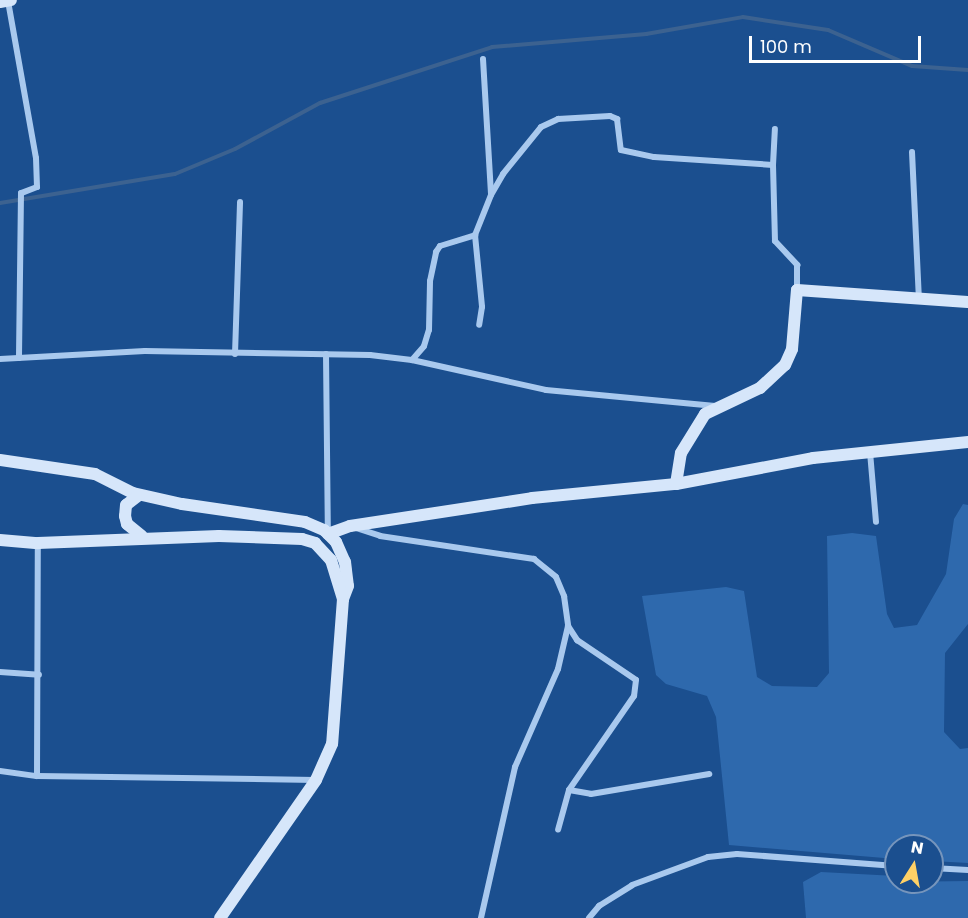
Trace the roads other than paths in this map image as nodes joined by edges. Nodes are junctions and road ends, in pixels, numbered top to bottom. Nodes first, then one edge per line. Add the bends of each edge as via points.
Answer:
1 (9, 0) edge
2 (0, 2) edge
3 (483, 58) dead end
4 (775, 129) dead end
5 (912, 152) dead end
6 (773, 165) junction
7 (491, 195) junction
8 (240, 202) dead end
9 (475, 235) junction
10 (796, 290) junction
11 (920, 299) junction
12 (968, 302) edge
13 (479, 325) dead end
14 (235, 354) junction
15 (326, 354) junction
16 (19, 358) junction
17 (0, 359) edge
18 (412, 360) junction
19 (716, 406) junction
20 (968, 442) edge
21 (870, 452) junction
22 (0, 460) edge
23 (676, 484) junction
24 (139, 495) junction
25 (876, 522) dead end
26 (350, 526) junction
27 (328, 534) junction
28 (142, 536) junction
29 (0, 540) edge
30 (38, 543) junction
31 (343, 599) junction
32 (568, 626) junction
33 (0, 672) edge
34 (39, 675) junction
35 (0, 771) edge
36 (709, 774) dead end
37 (37, 777) junction
38 (316, 780) junction
39 (569, 790) junction
40 (558, 830) dead end
41 (884, 865) edge
42 (944, 869) edge
43 (968, 870) edge
44 (225, 916) edge
45 (481, 918) edge
46 (589, 918) edge

1 - 2 main road
1 - 16 street via 36,158 37,188 21,193
3 - 7 street
4 - 6 street
5 - 11 street
6 - 7 street via 748,161 686,162 621,150 617,119 586,115 558,119 542,127
6 - 10 street via 775,241 796,265
7 - 9 street
8 - 14 street
9 - 13 street via 482,308
9 - 18 street via 440,246 435,252 429,330 424,346
10 - 11 main road
10 - 19 main road via 792,350 785,365 760,388
11 - 12 main road
14 - 15 street
14 - 16 street via 145,351
15 - 18 street
15 - 27 street
16 - 17 street
18 - 19 street via 546,390
19 - 23 main road via 687,438
20 - 21 main road
21 - 23 main road via 813,458
21 - 25 street
22 - 24 main road via 95,474
23 - 26 main road via 532,498
24 - 27 main road via 305,522
24 - 28 main road via 126,505 125,516 127,524
26 - 27 main road
26 - 32 street via 380,536 534,559 556,577 564,596
27 - 31 main road via 345,562 348,586
28 - 30 main road
28 - 31 main road via 302,539 315,543 331,560
29 - 30 main road
30 - 34 street
31 - 38 main road via 332,744
32 - 39 street via 577,640 636,680 634,696
32 - 45 street via 558,669 515,767
33 - 34 street
34 - 37 street
35 - 37 street
36 - 39 street via 591,795
37 - 38 street
38 - 44 main road
39 - 40 street
41 - 46 street via 737,854 708,856 632,885 599,906
42 - 43 street

